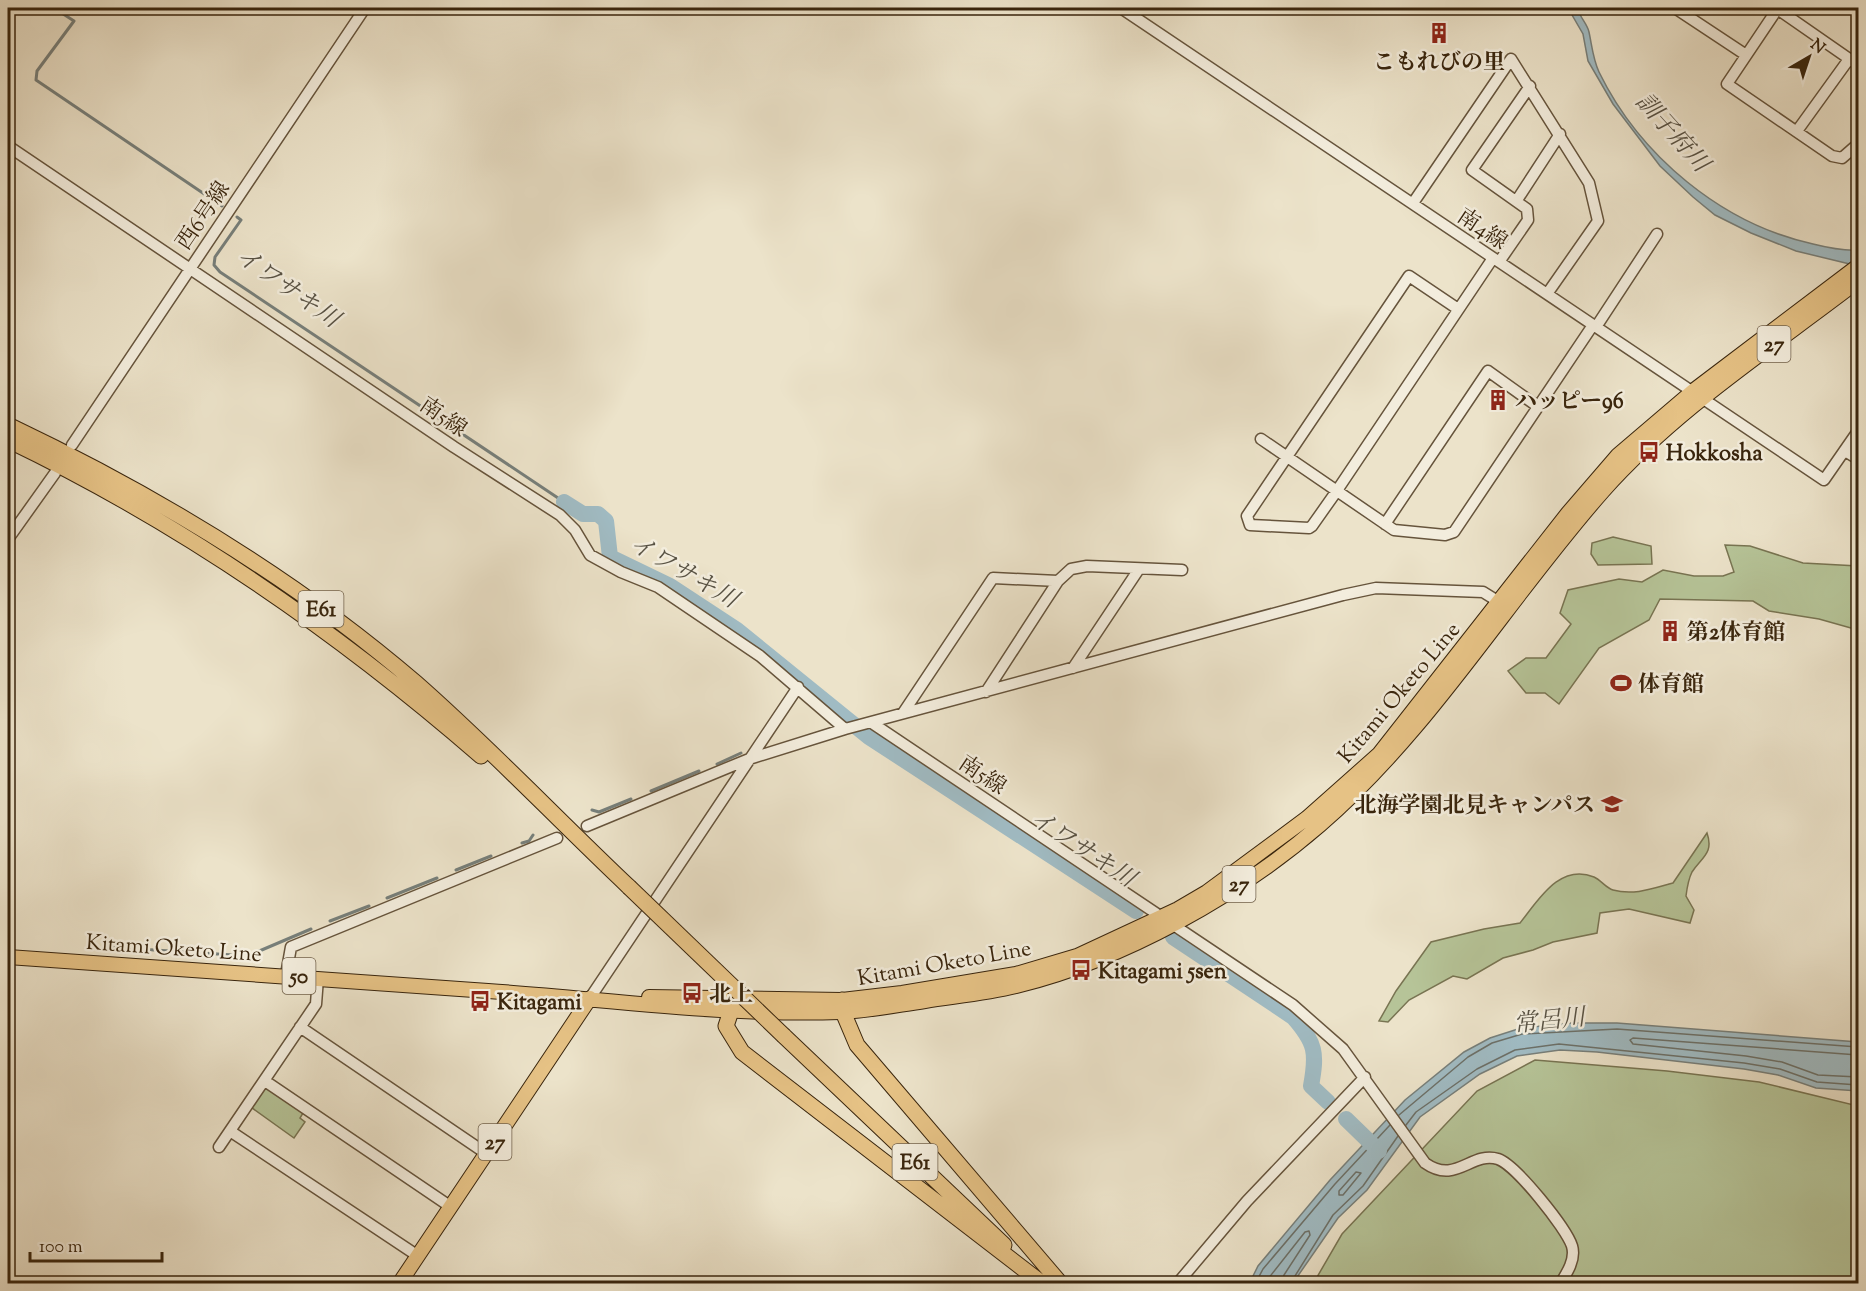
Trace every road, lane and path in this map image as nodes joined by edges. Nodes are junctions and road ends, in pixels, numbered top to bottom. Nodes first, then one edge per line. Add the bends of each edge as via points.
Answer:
1 (365, 8) edge
2 (1122, 8) edge
3 (1675, 8) edge
4 (1777, 8) edge
5 (1746, 55) junction
6 (1854, 62) edge
7 (1530, 86) junction
8 (1797, 131) junction
9 (1560, 134) junction
10 (1858, 144) edge
11 (8, 146) edge
12 (1517, 200) junction
13 (1413, 203) junction
14 (1658, 234) dead end
15 (1496, 260) junction
16 (1858, 266) edge
17 (190, 267) junction
18 (1858, 282) edge
19 (1547, 294) junction
20 (1458, 309) junction
21 (1594, 326) junction
22 (1698, 395) junction
23 (1537, 406) junction
24 (8, 425) edge
25 (1858, 431) edge
26 (1261, 439) dead end
27 (8, 440) edge
28 (72, 445) dead end
29 (1845, 451) junction
30 (1286, 458) junction
31 (1858, 459) edge
32 (54, 472) dead end
33 (1336, 492) junction
34 (1385, 524) junction
35 (8, 539) edge
36 (1139, 569) junction
37 (1182, 570) dead end
38 (1058, 581) junction
39 (1504, 605) junction
40 (1073, 668) junction
41 (798, 687) junction
42 (986, 692) junction
43 (903, 713) junction
44 (872, 723) junction
45 (852, 728) junction
46 (749, 759) junction
47 (587, 826) dead end
48 (557, 838) dead end
49 (592, 852) junction
50 (1168, 920) junction
51 (8, 957) edge
52 (286, 975) junction
53 (318, 978) junction
54 (590, 998) junction
55 (733, 1005) junction
56 (843, 1006) junction
57 (300, 1027) junction
58 (265, 1081) junction
59 (1367, 1081) junction
60 (230, 1131) junction
61 (219, 1147) dead end
62 (487, 1154) junction
63 (451, 1207) junction
64 (418, 1256) junction
65 (399, 1284) edge
66 (1043, 1284) edge
67 (1051, 1284) edge
68 (1061, 1284) edge
69 (1177, 1284) edge
70 (1560, 1284) edge

1 - 17 street, 西6号線
2 - 13 street, 南4線
3 - 5 street
4 - 5 street
4 - 6 street
5 - 8 street via 1727,84
6 - 8 street
7 - 9 street
7 - 12 street via 1472,170
7 - 13 street via 1511,58
8 - 10 street via 1832,156 1842,158
9 - 12 street
9 - 19 street via 1589,183 1598,221
11 - 17 street, 南5線
12 - 15 street via 1527,209 1528,220
13 - 15 street, 南4線
14 - 21 street
15 - 19 street, 南4線
15 - 20 street
16 - 22 main road, Kitami Oketo Line / 27
17 - 28 street, 西6号線
17 - 41 street, 南5線 via 560,515 590,555 658,587 760,656
18 - 22 main road, Kitami Oketo Line / 27
19 - 21 street, 南4線
20 - 30 street via 1408,276
20 - 33 street
21 - 22 street, 南4線
21 - 23 street
22 - 29 street, 南4線 via 1824,480
22 - 39 main road, Kitami Oketo Line / 27 via 1627,465
23 - 34 street via 1454,532 1445,535 1394,530
23 - 34 street via 1488,371
24 - 49 highway, E61 via 82,460 291,586 416,683
25 - 29 street
26 - 30 street
27 - 49 highway, E61 via 154,516 285,601 406,694
29 - 31 street
30 - 33 street
30 - 33 street via 1247,516 1250,525 1309,528
32 - 35 street
33 - 34 street
36 - 37 street
36 - 38 street via 1087,566 1071,569
36 - 40 street
38 - 42 street
38 - 43 street via 993,578
39 - 40 street via 1483,592 1376,588
39 - 50 main road, Kitami Oketo Line / 27 via 1379,754 1344,788 1264,852
40 - 42 street
41 - 45 street, 南5線
41 - 46 street
42 - 43 street
43 - 44 street
44 - 45 street
44 - 50 street, 南5線
45 - 46 street
46 - 47 street
46 - 54 street
48 - 52 street via 291,947
49 - 67 highway, E61, bridge via 1009,1249
50 - 56 main road, Kitami Oketo Line / 27 via 1077,956 1016,974
50 - 59 street, 南5線 via 1293,1005 1343,1049
51 - 52 main road, Kitami Oketo Line / 50
52 - 53 main road, Kitami Oketo Line / 50
53 - 54 main road, Kitami Oketo Line / 50
53 - 57 street via 316,1004
54 - 55 main road, Kitami Oketo Line / 27 via 609,1002
54 - 62 main road, 27
55 - 56 main road, Kitami Oketo Line / 27
55 - 66 highway via 726,1026 742,1052
56 - 68 highway via 857,1045
57 - 58 street
57 - 62 street
58 - 60 street
58 - 63 street
59 - 69 street via 1246,1201
59 - 70 street, 南5線 via 1425,1163 1436,1170 1448,1172 1485,1158 1513,1168 1561,1226 1573,1247 1569,1269
60 - 61 street
60 - 64 street
62 - 63 main road, 27
63 - 64 main road, 27
64 - 65 main road, 27

